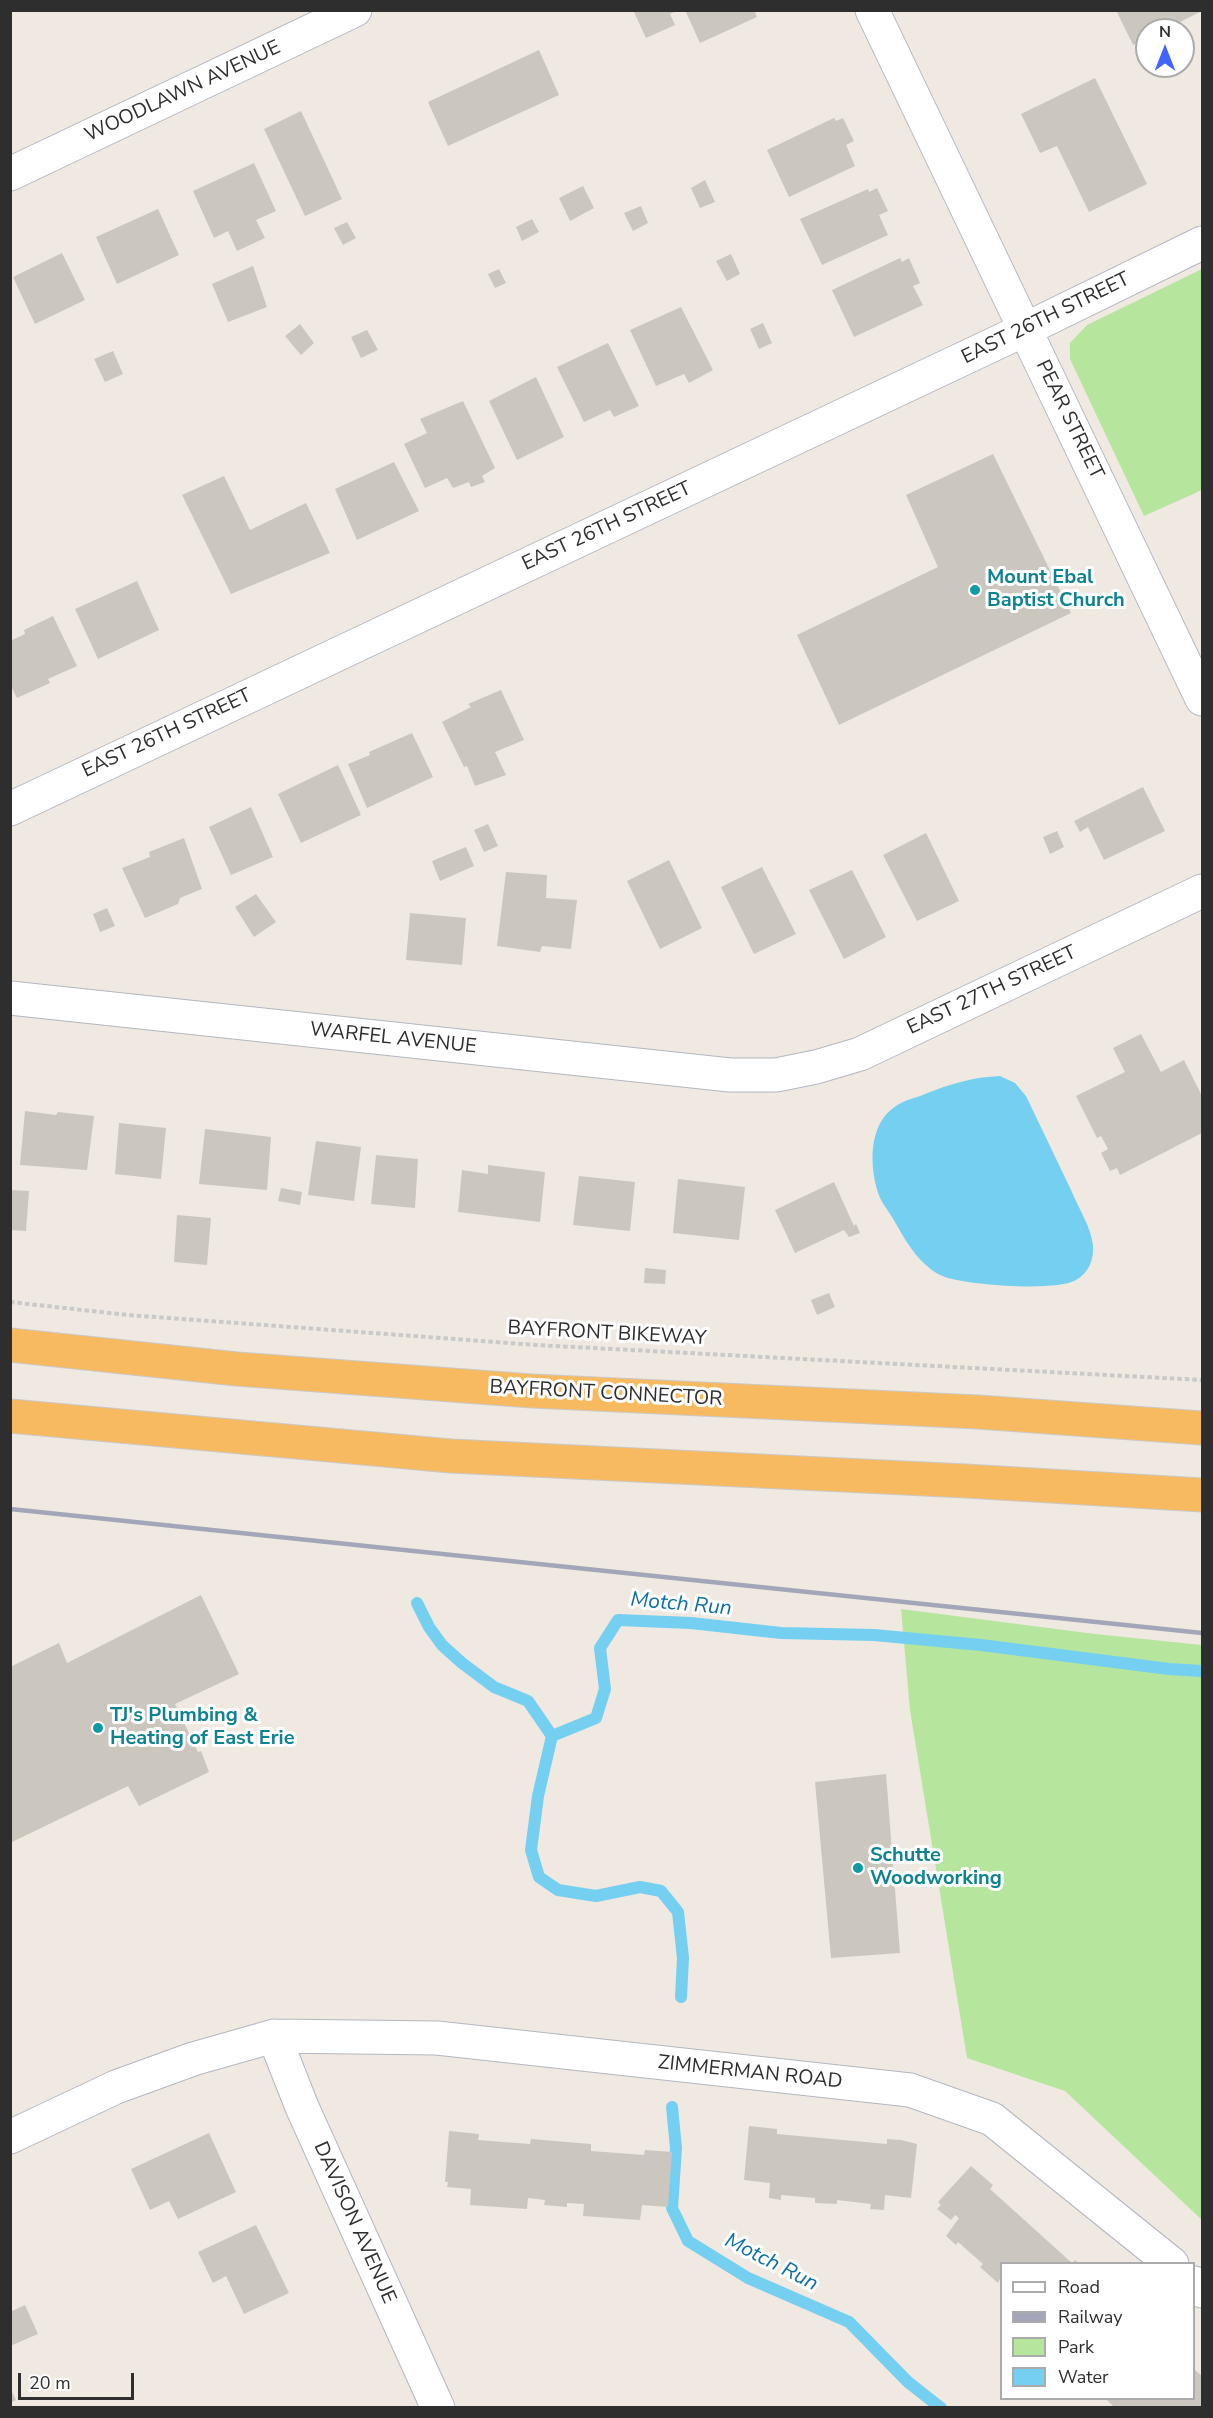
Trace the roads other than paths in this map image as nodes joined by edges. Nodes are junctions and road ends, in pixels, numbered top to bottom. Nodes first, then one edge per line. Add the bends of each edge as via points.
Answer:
1 (355, 10) edge
2 (873, 10) edge
3 (10, 174) edge
4 (1203, 243) edge
5 (1026, 329) junction
6 (1203, 699) edge
7 (10, 809) edge
8 (1203, 891) edge
9 (10, 998) edge
10 (776, 1075) joint
11 (10, 1345) edge
12 (10, 1416) edge
13 (1203, 1428) edge
14 (1203, 1496) edge
15 (274, 2036) junction
16 (10, 2137) edge
17 (1170, 2262) edge
18 (438, 2408) edge

1 - 3 street, WOODLAWN AVENUE
2 - 5 street, PEAR STREET
4 - 5 street, EAST 26TH STREET
5 - 6 street, PEAR STREET
5 - 7 street, EAST 26TH STREET
8 - 10 street, EAST 27TH STREET via 860,1054
9 - 10 street, WARFEL AVENUE via 730,1075
11 - 13 highway, BAYFRONT CONNECTOR via 237,1369 520,1390 978,1412
12 - 14 highway via 452,1456
15 - 16 street, ZIMMERMAN ROAD via 116,2087
15 - 17 street, ZIMMERMAN ROAD via 437,2038 910,2090 992,2119
15 - 18 street, DAVISON AVENUE via 302,2107

